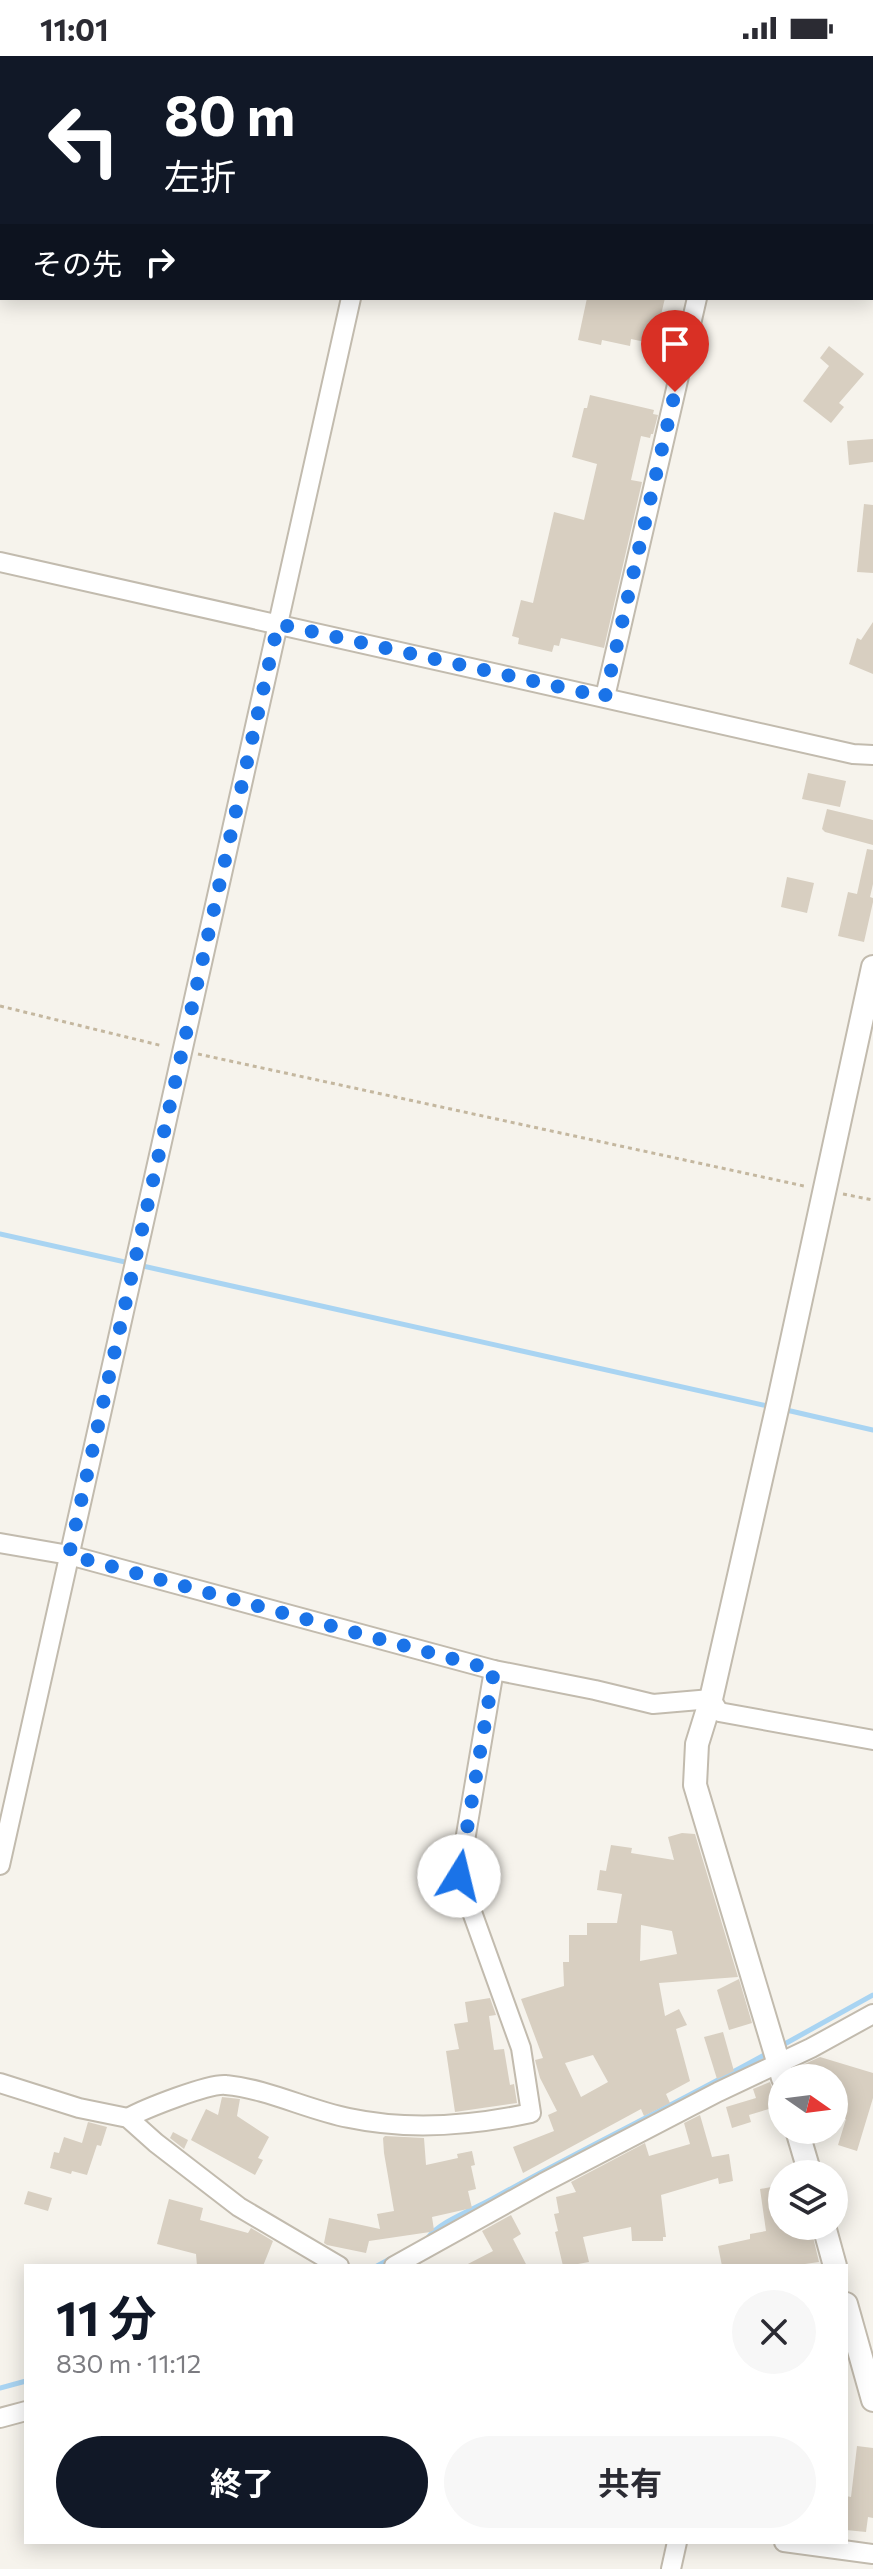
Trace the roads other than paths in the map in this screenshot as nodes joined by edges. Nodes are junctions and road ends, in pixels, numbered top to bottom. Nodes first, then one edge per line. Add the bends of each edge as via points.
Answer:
1 (351, 300) edge
2 (697, 300) edge
3 (0, 562) edge
4 (278, 624) junction
5 (605, 697) junction
6 (873, 755) edge
7 (873, 967) edge
8 (0, 1543) edge
9 (69, 1555) junction
10 (494, 1670) junction
11 (711, 1699) junction
12 (873, 1740) edge
13 (0, 1865) edge
14 (873, 2014) edge
15 (779, 2064) edge
16 (789, 2064) edge
17 (768, 2076) edge
18 (0, 2083) edge
19 (128, 2118) junction
20 (828, 2240) edge
21 (336, 2264) edge
22 (398, 2264) edge
23 (834, 2264) edge
24 (848, 2311) edge
25 (873, 2400) edge
26 (24, 2412) edge
27 (0, 2418) edge
28 (677, 2544) edge
29 (799, 2544) edge
30 (873, 2554) edge
31 (671, 2569) edge

1 - 4 street
2 - 5 street
3 - 4 street
4 - 5 street
4 - 9 street
5 - 6 street
7 - 11 street
8 - 9 street
9 - 10 street
9 - 13 street
10 - 11 street via 653,1704
10 - 19 street via 459,1876 521,2048 531,2113 426,2127 350,2119 222,2084
11 - 12 street via 719,1712
11 - 15 street via 697,1744 695,1785
14 - 16 street
17 - 22 street via 543,2183
18 - 19 street
19 - 21 street via 239,2207
20 - 23 street
24 - 25 street
26 - 27 street
28 - 31 street
29 - 30 street

